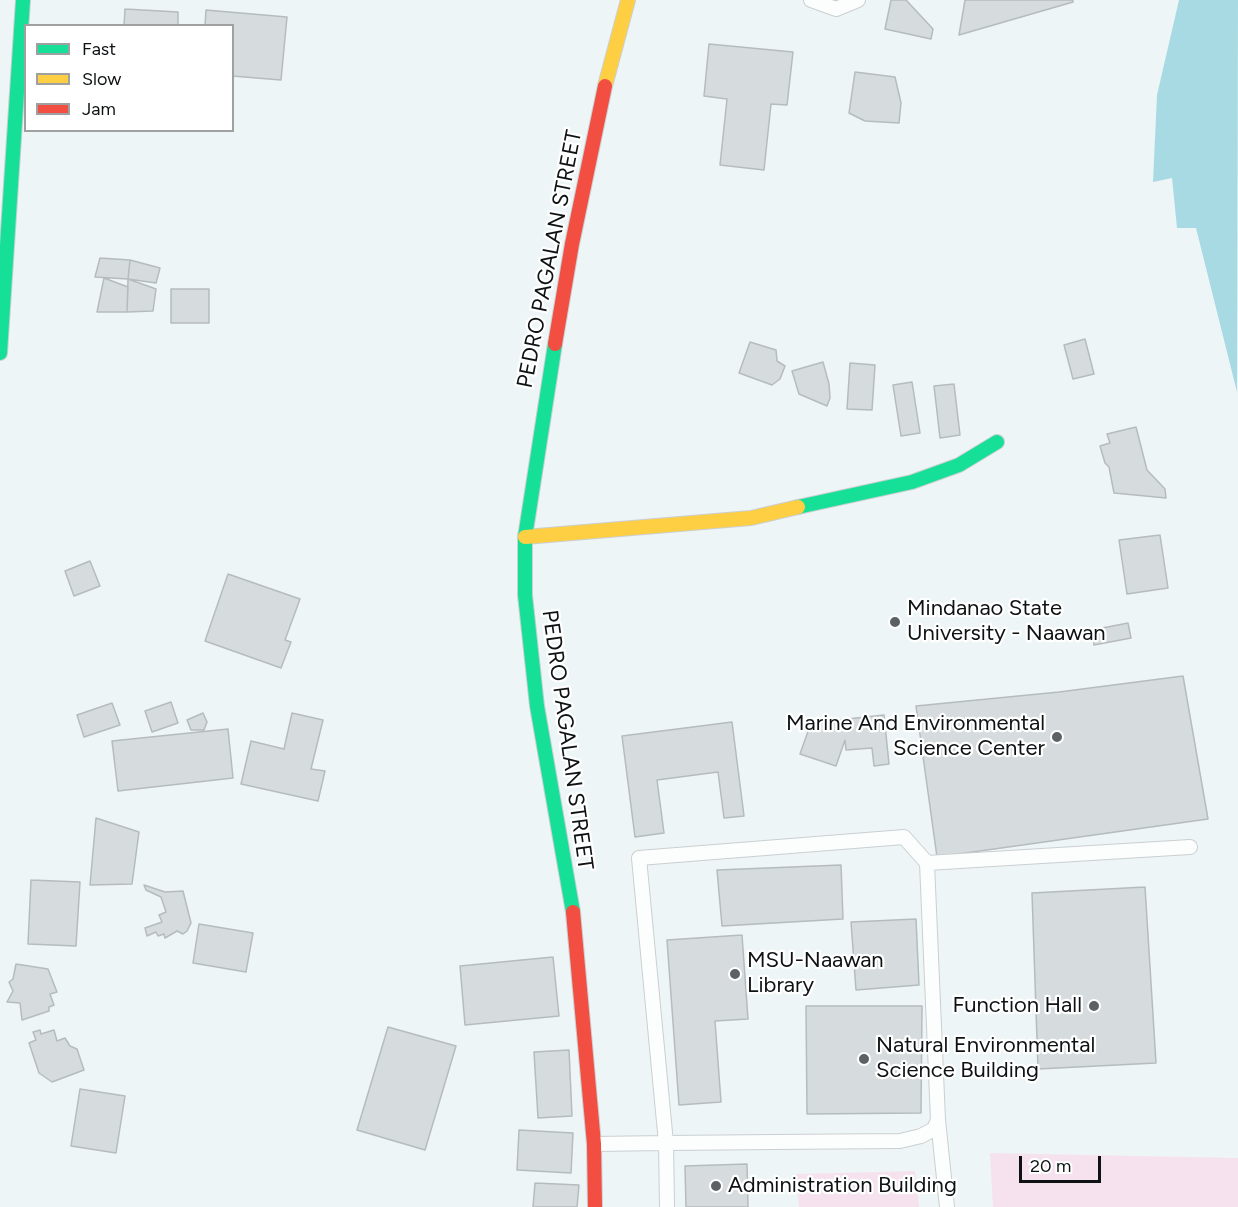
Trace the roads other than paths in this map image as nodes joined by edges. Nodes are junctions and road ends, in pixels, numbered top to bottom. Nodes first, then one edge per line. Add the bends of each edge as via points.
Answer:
1 (23, 0) edge
2 (628, 0) edge
3 (811, 0) edge
4 (858, 0) edge
5 (0, 353) edge
6 (997, 442) dead end
7 (525, 537) junction
8 (1190, 847) dead end
9 (927, 863) junction
10 (939, 1120) junction
11 (666, 1143) junction
12 (594, 1144) junction
13 (595, 1207) edge
14 (667, 1207) edge
15 (947, 1207) edge

1 - 5 main road
2 - 7 main road, PEDRO PAGALAN STREET via 601,102 572,244
3 - 4 lane via 836,9
6 - 7 main road via 958,465 912,482 751,518
7 - 12 main road, PEDRO PAGALAN STREET via 525,595 537,706 575,926
8 - 9 lane
9 - 10 lane
9 - 11 lane via 904,837 639,858
10 - 11 lane via 934,1129 900,1141
10 - 15 lane
11 - 12 lane
11 - 14 lane
12 - 13 main road, PEDRO PAGALAN STREET

